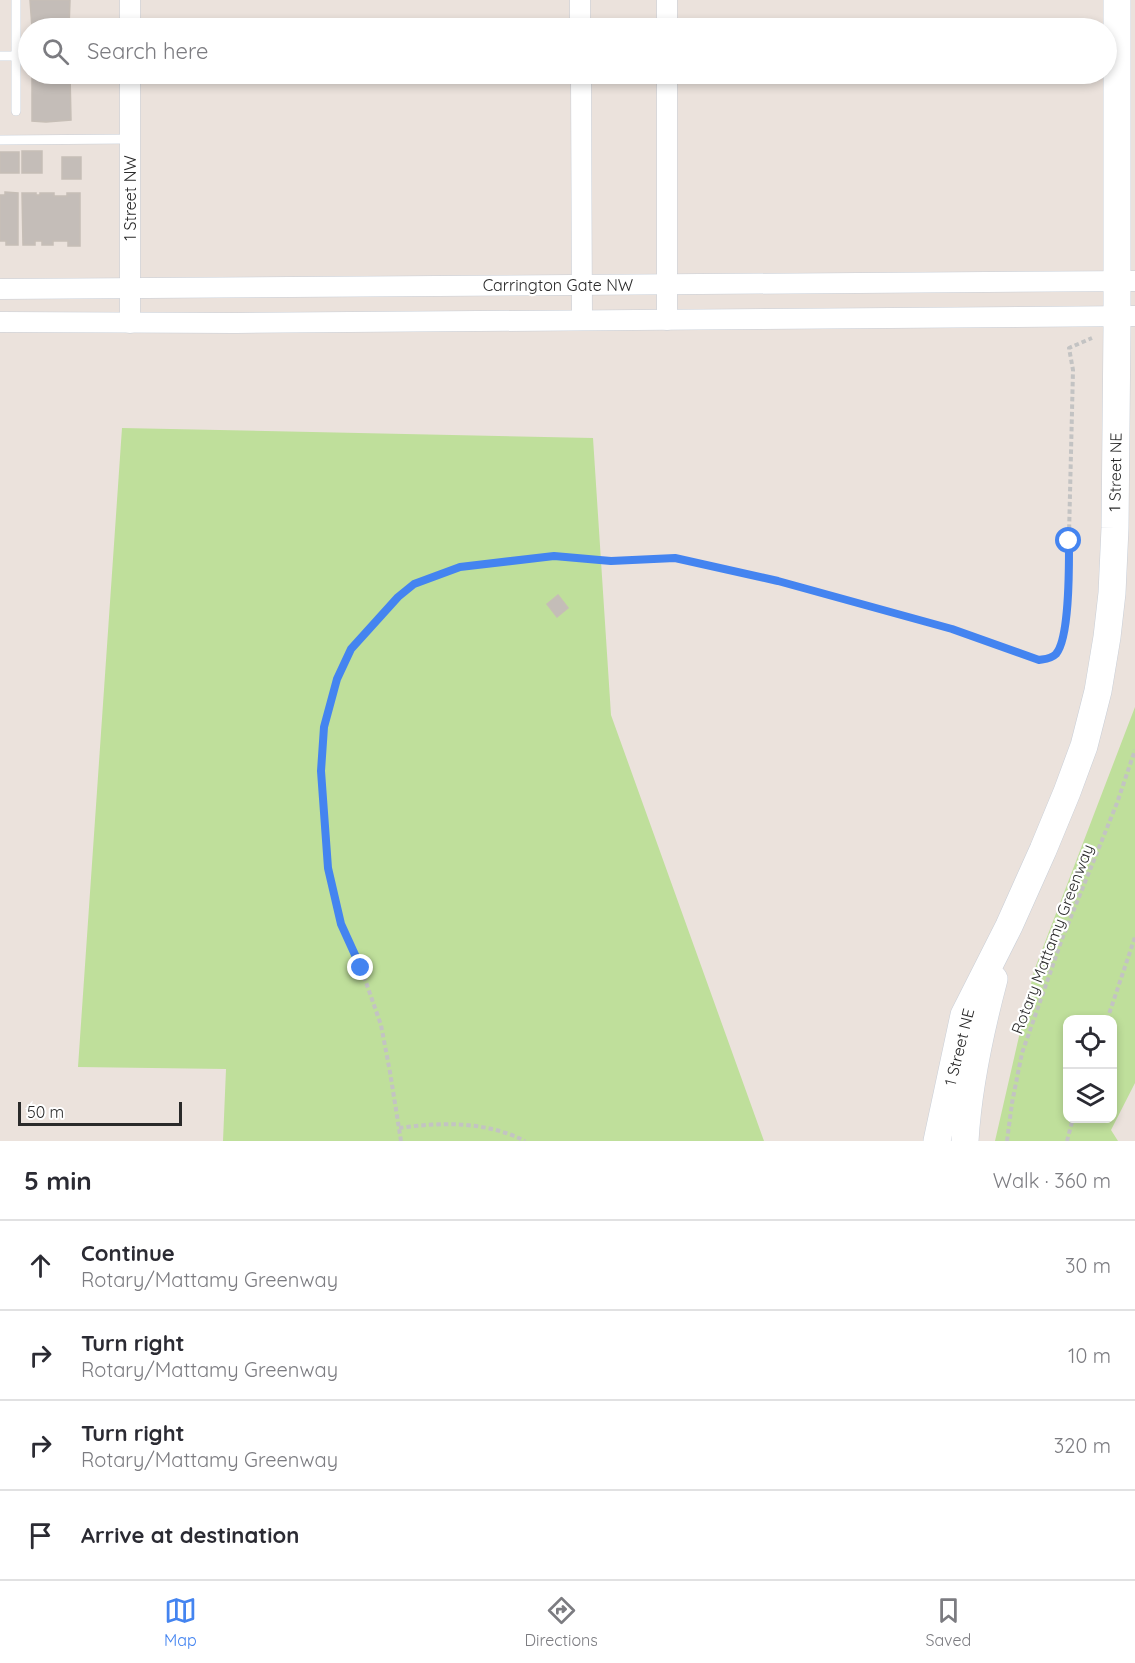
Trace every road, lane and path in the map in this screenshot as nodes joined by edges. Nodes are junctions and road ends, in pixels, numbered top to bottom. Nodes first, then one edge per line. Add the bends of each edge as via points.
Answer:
1 (16, 0) edge
2 (130, 0) edge
3 (580, 0) edge
4 (667, 0) edge
5 (1117, 0) edge
6 (130, 18) edge
7 (580, 18) edge
8 (667, 18) edge
9 (0, 56) edge
10 (16, 56) junction
11 (130, 84) edge
12 (580, 84) edge
13 (667, 84) edge
14 (16, 111) dead end
15 (130, 139) junction
16 (0, 140) edge
17 (1126, 281) edge
18 (667, 284) junction
19 (581, 285) junction
20 (0, 289) edge
21 (130, 289) junction
22 (582, 320) junction
23 (667, 320) junction
24 (1123, 320) edge
25 (0, 322) edge
26 (130, 323) junction
27 (1135, 750) edge
28 (1009, 926) junction
29 (1135, 937) edge
30 (1109, 1015) edge
31 (1072, 1123) edge
32 (399, 1128) junction
33 (401, 1141) edge
34 (525, 1141) edge
35 (937, 1141) edge
36 (965, 1141) edge
37 (1007, 1141) edge
38 (1067, 1141) edge

1 - 10 lane
2 - 6 street
3 - 7 street
4 - 8 street
5 - 17 main road, 1 Street NE
9 - 10 lane
10 - 14 lane
11 - 15 street, 1 Street NW
12 - 19 street
13 - 18 street
15 - 16 lane
15 - 21 street, 1 Street NW
17 - 18 street, Carrington Gate NW
17 - 24 main road, 1 Street NE
18 - 19 street, Carrington Gate NW
18 - 23 street
19 - 21 street, Carrington Gate NW
19 - 22 street
20 - 21 street, Carrington Gate NW
21 - 26 street, 1 Street NW
22 - 23 street
22 - 26 street
23 - 24 street
24 - 28 main road, 1 Street NE via 1112,593 1098,690 1084,746
24 - 32 path via 1069,348 1073,370 1066,617 1061,643 1048,659 1039,660 952,629 800,587 690,561 554,556 460,567 414,584 351,649 337,679 324,727 321,771 328,868 341,924 381,1025
25 - 26 street
27 - 37 path, Rotary Mattamy Greenway via 1022,1053
28 - 35 main road, 1 Street NE via 964,1015
28 - 36 main road, 1 Street NE via 982,1028
29 - 30 path
31 - 38 path
32 - 33 path
32 - 34 path via 430,1124 480,1126

